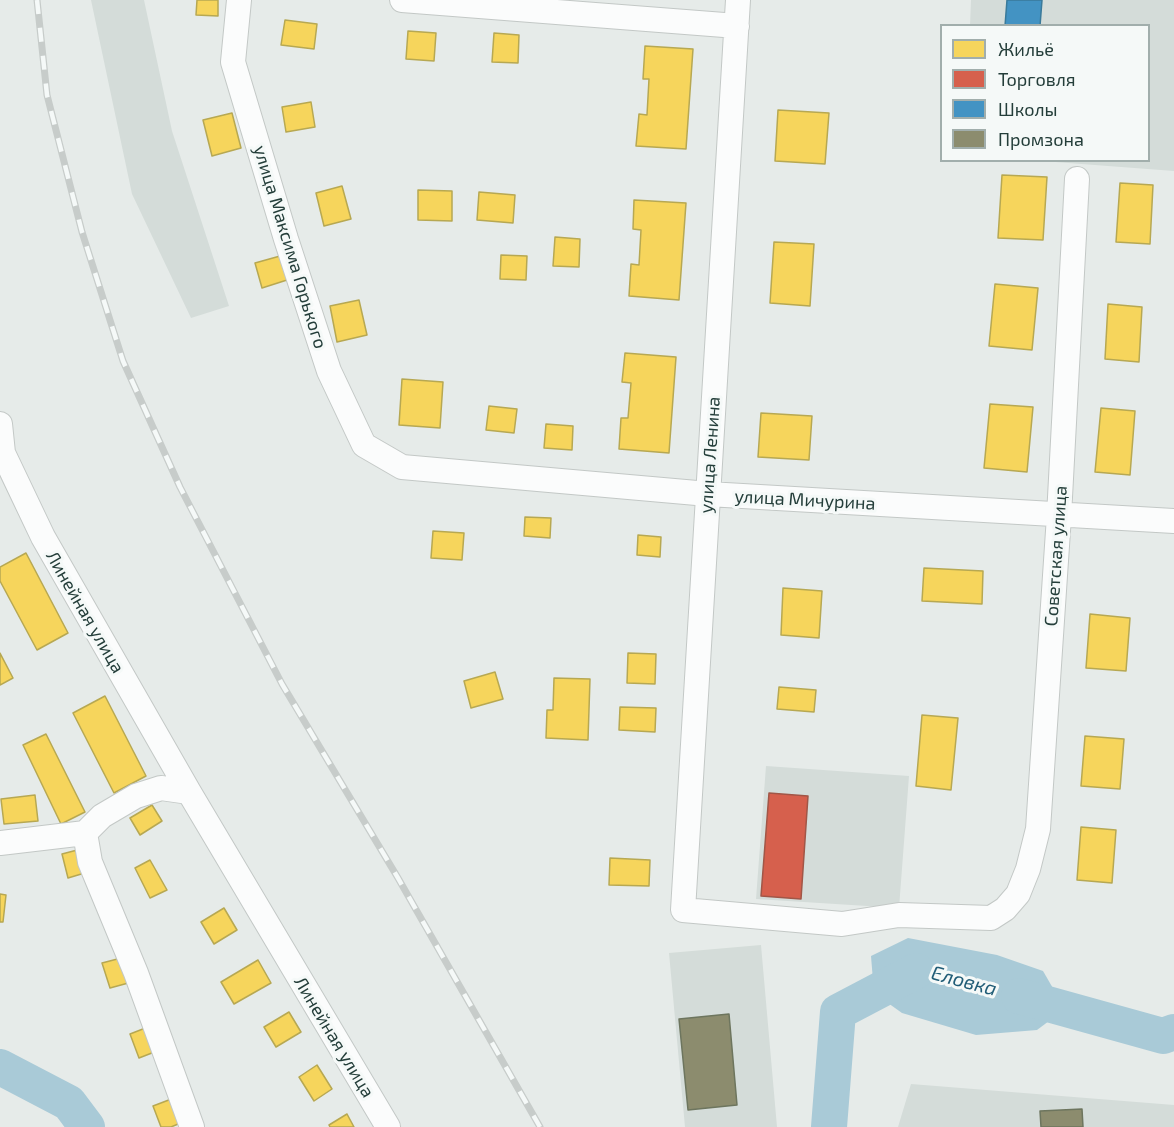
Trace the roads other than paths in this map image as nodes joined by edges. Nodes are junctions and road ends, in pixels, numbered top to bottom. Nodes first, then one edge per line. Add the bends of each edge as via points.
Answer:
1 (238, 0) edge
2 (402, 0) edge
3 (738, 0) edge
4 (737, 26) junction
5 (1077, 179) dead end
6 (0, 424) edge
7 (2, 453) edge
8 (402, 467) joint
9 (708, 495) junction
10 (1059, 516) junction
11 (1174, 521) edge
12 (189, 792) junction
13 (85, 833) junction
14 (0, 843) edge
15 (991, 918) joint
16 (192, 1127) edge
17 (388, 1127) edge

1 - 8 street, улица Максима Горького via 233,62 329,371 364,445
2 - 4 street
3 - 4 street, улица Ленина
4 - 9 street, улица Ленина
5 - 10 street, Советская улица
6 - 7 street, Линейная улица
7 - 12 street, Линейная улица via 43,537
8 - 9 street, улица Мичурина
9 - 10 street, улица Мичурина
9 - 15 street, улица Ленина via 683,910 842,924 899,915
10 - 11 street, улица Мичурина
10 - 15 street, Советская улица via 1038,829 1018,894
12 - 13 street via 161,788 136,796 102,816
12 - 17 street, Линейная улица
13 - 14 street
13 - 16 street via 90,862 136,973

